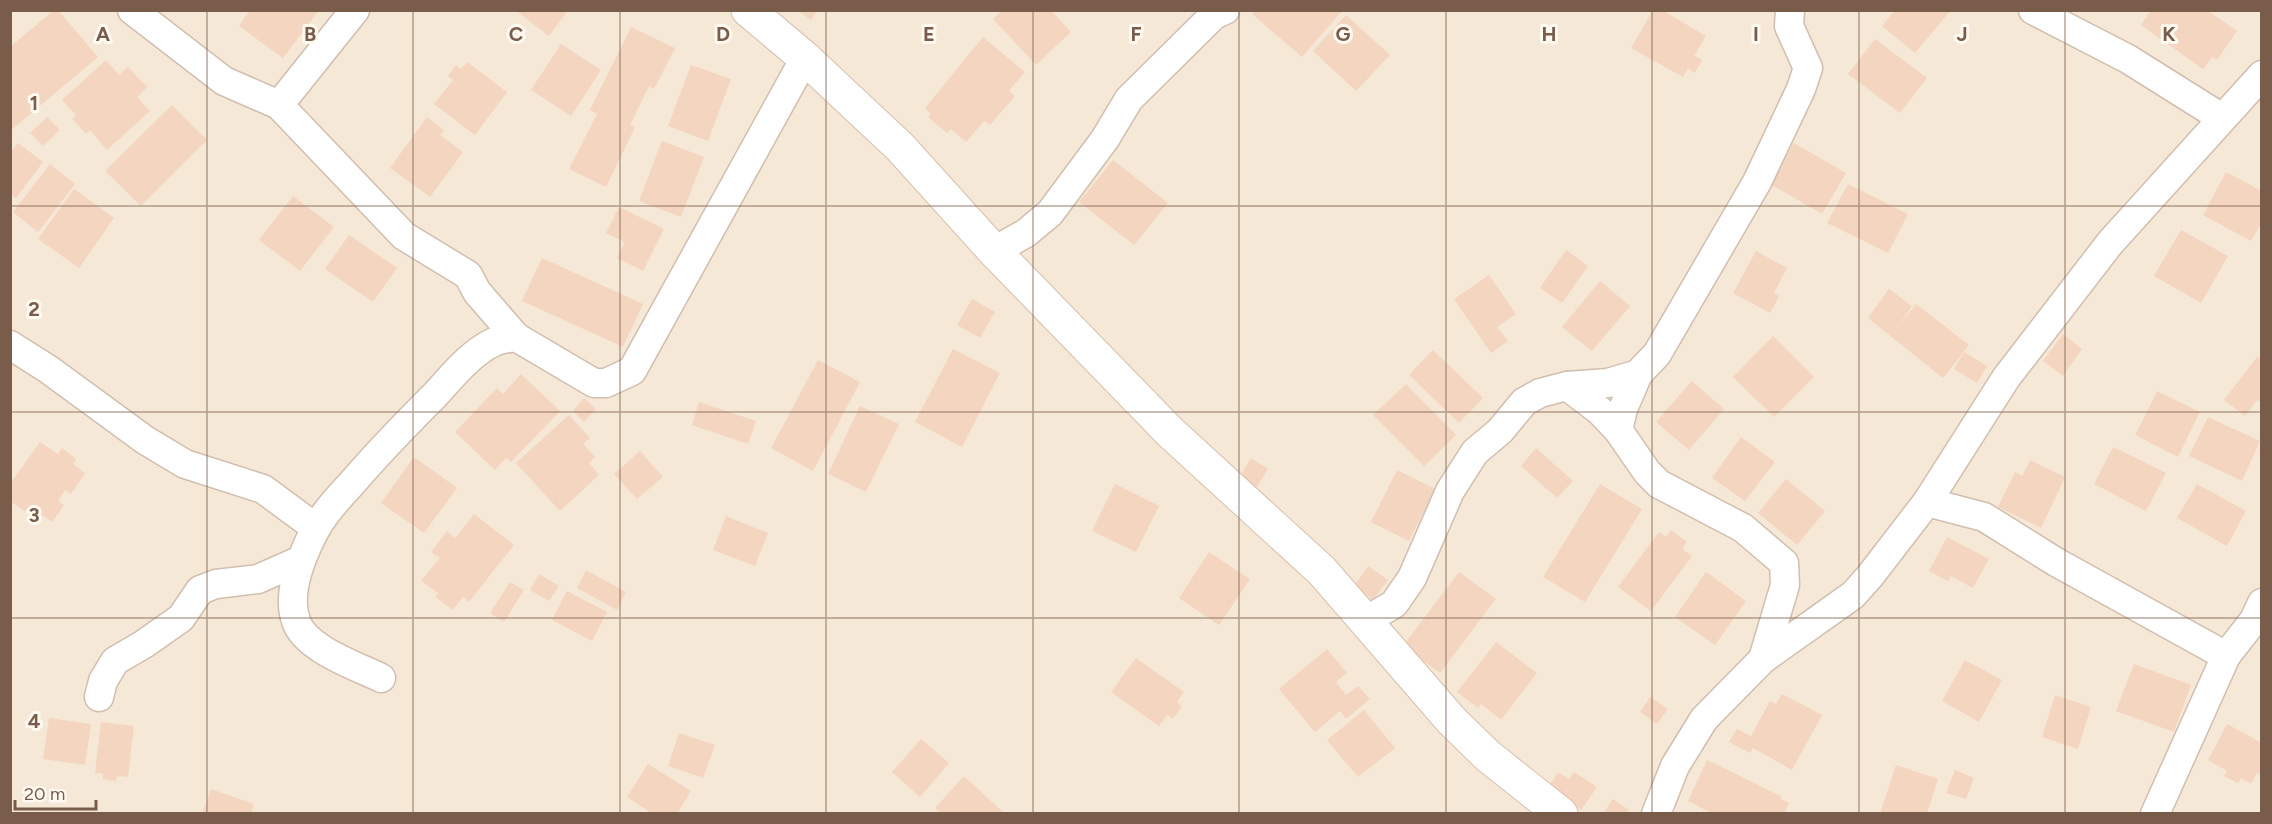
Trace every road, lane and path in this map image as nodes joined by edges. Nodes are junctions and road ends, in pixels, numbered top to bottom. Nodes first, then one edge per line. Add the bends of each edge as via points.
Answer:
1 (132, 10) edge
2 (355, 10) edge
3 (748, 10) edge
4 (1224, 10) edge
5 (1790, 10) edge
6 (2033, 10) edge
7 (805, 58) junction
8 (2262, 75) edge
9 (279, 105) junction
10 (2222, 118) junction
11 (994, 251) junction
12 (516, 337) junction
13 (10, 345) edge
14 (1638, 374) junction
15 (1567, 386) junction
16 (1618, 430) junction
17 (1927, 502) junction
18 (316, 528) junction
19 (302, 560) junction
20 (2262, 603) edge
21 (1365, 621) junction
22 (2226, 656) junction
23 (1763, 659) junction
24 (381, 678) dead end
25 (99, 697) dead end
26 (1557, 812) edge
27 (1656, 813) edge
28 (2155, 813) edge

1 - 9 street via 225,81
2 - 9 street
3 - 7 street
4 - 11 street via 1214,15 1129,99 1105,139 1050,213 1026,233
5 - 14 street via 1789,26 1808,68 1801,89 1757,182 1657,354
6 - 10 street via 2128,59
7 - 11 street via 900,147
7 - 12 street via 632,371 606,383 594,383
8 - 10 street
9 - 12 street via 404,236 468,275 477,292
10 - 17 street via 2110,243 2013,369
11 - 21 street via 1170,432 1322,571
12 - 18 street via 494,342 468,360 382,447
13 - 18 street via 185,464 263,489
14 - 15 street
14 - 16 street
15 - 16 street
15 - 21 street via 1524,402 1500,431 1475,452 1450,491 1412,578 1395,604
16 - 23 street via 1659,484 1743,528 1784,563 1785,585
17 - 22 street via 1984,517 2056,562
17 - 23 street via 1853,595
18 - 19 street
19 - 24 street via 293,602 296,622 303,634 320,648
19 - 25 street via 258,579 200,590 181,618 115,661
20 - 22 street
21 - 26 street via 1452,721
22 - 28 street
23 - 27 street via 1704,719 1675,766

